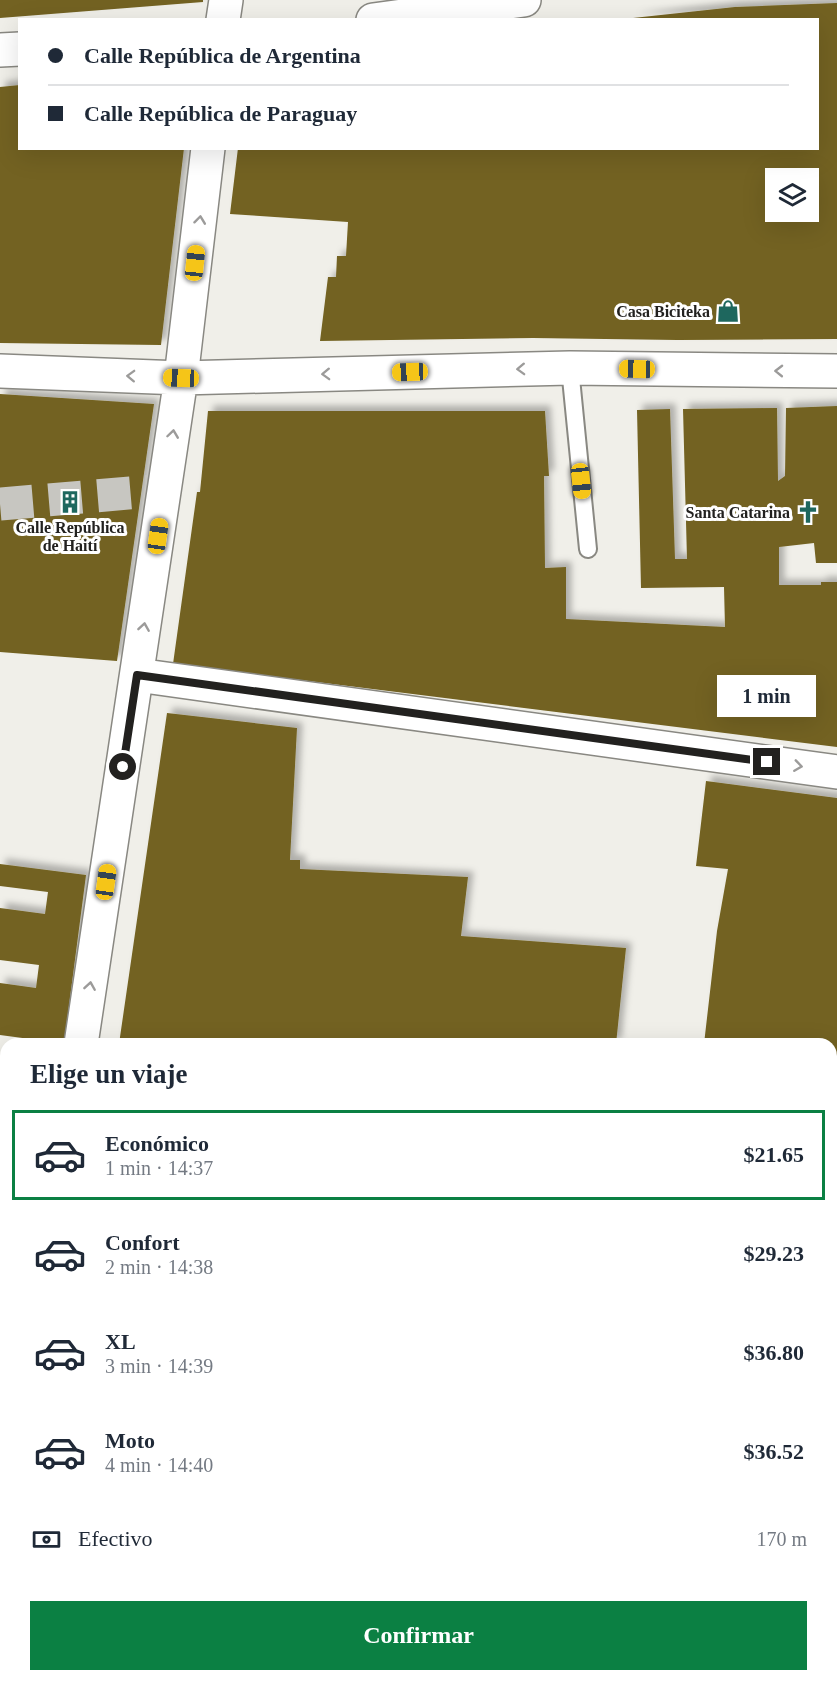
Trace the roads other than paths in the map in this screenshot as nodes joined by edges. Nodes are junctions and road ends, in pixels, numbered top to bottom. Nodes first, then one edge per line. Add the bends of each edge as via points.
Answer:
1 (226, 0) edge
2 (524, 0) edge
3 (224, 18) edge
4 (389, 18) edge
5 (18, 49) edge
6 (0, 50) edge
7 (208, 150) edge
8 (570, 368) junction
9 (0, 371) edge
10 (837, 371) edge
11 (181, 378) junction
12 (588, 549) dead end
13 (137, 675) junction
14 (837, 772) edge
15 (82, 1038) edge

1 - 3 street
2 - 4 street
5 - 6 street
11 -> 7 street
10 -> 8 street
8 -> 11 street
8 - 12 lane
11 -> 9 street
13 -> 11 street
13 -> 14 street
15 -> 13 street

